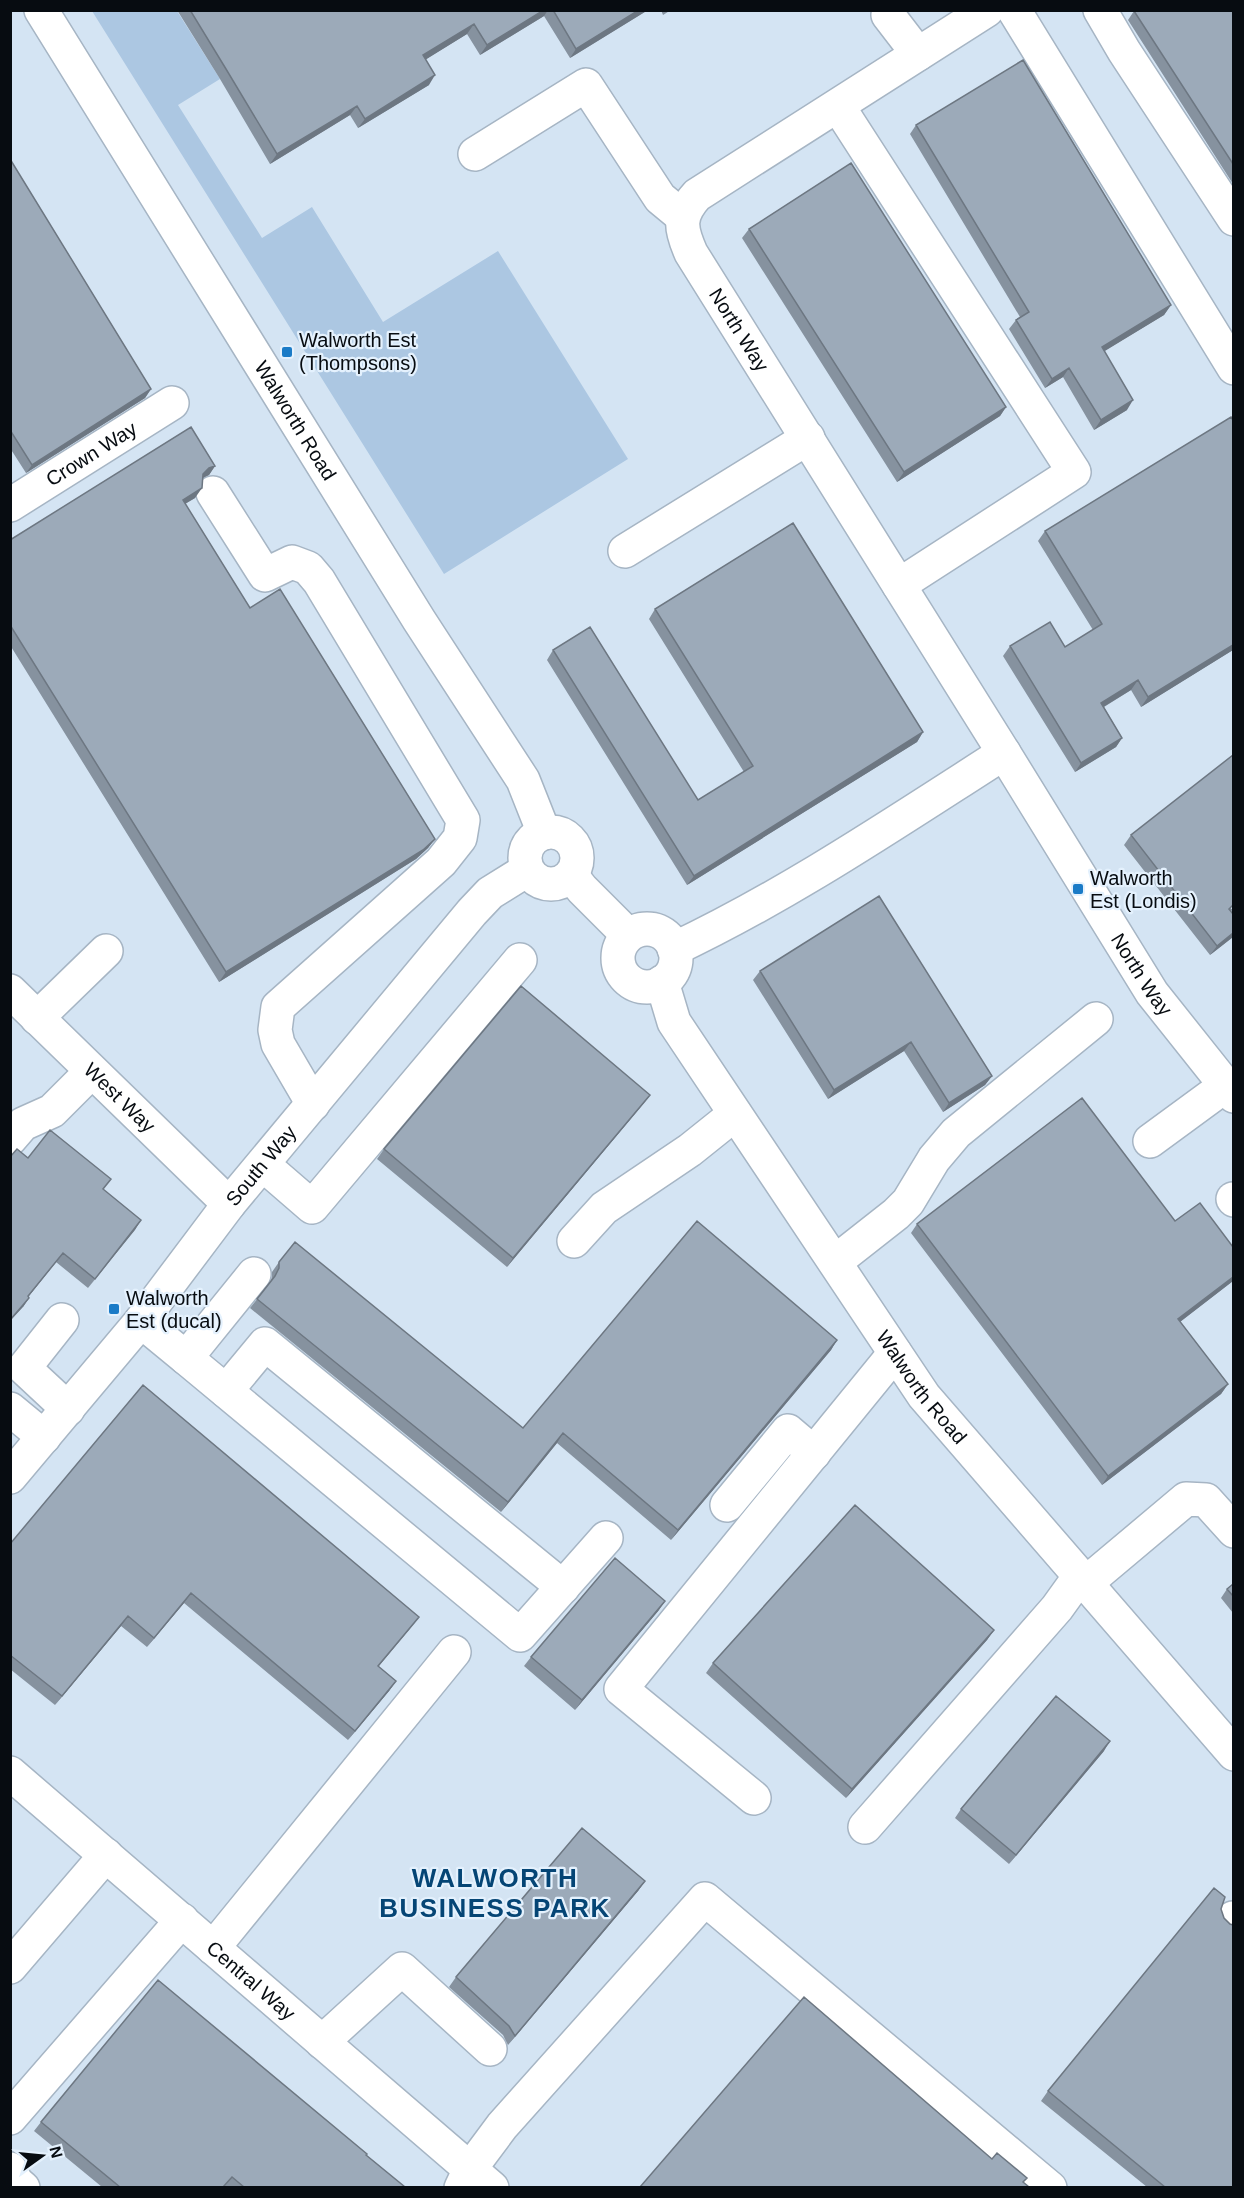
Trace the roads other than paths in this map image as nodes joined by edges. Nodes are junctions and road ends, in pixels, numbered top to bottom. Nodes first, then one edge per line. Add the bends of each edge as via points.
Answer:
1 (41, 10) edge
2 (987, 10) edge
3 (1014, 10) edge
4 (1100, 10) edge
5 (888, 15) dead end
6 (918, 54) junction
7 (838, 106) junction
8 (475, 154) dead end
9 (683, 217) junction
10 (1233, 219) edge
11 (1233, 368) edge
12 (172, 403) dead end
13 (808, 438) junction
14 (213, 493) dead end
15 (10, 505) edge
16 (625, 551) dead end
17 (899, 585) junction
18 (1005, 753) junction
19 (544, 833) junction
20 (527, 870) junction
21 (571, 874) junction
22 (628, 935) junction
23 (674, 949) junction
24 (106, 951) dead end
25 (520, 960) dead end
26 (662, 982) junction
27 (10, 991) edge
28 (38, 1018) junction
29 (1096, 1019) dead end
30 (91, 1072) junction
31 (1229, 1091) edge
32 (313, 1104) junction
33 (735, 1114) junction
34 (10, 1139) edge
35 (1150, 1141) dead end
36 (275, 1175) dead end
37 (229, 1204) junction
38 (574, 1241) dead end
39 (835, 1262) junction
40 (254, 1274) dead end
41 (62, 1320) dead end
42 (141, 1321) junction
43 (895, 1353) junction
44 (186, 1358) junction
45 (225, 1391) junction
46 (10, 1409) edge
47 (68, 1409) junction
48 (44, 1437) junction
49 (814, 1453) junction
50 (10, 1477) edge
51 (727, 1505) dead end
52 (1233, 1531) edge
53 (606, 1538) dead end
54 (1083, 1579) junction
55 (563, 1587) junction
56 (454, 1652) dead end
57 (1233, 1754) edge
58 (10, 1773) edge
59 (754, 1798) dead end
60 (865, 1827) dead end
61 (106, 1855) junction
62 (182, 1920) junction
63 (213, 1948) junction
64 (10, 1966) edge
65 (322, 2042) junction
66 (490, 2049) dead end
67 (10, 2118) edge
68 (10, 2169) edge
69 (474, 2181) edge
70 (23, 2187) edge
71 (1050, 2187) edge

1 - 19 street, Walworth Road via 419,620 523,780
2 - 6 street
3 - 11 street
4 - 10 street
5 - 6 street
6 - 7 street
7 - 9 street via 711,184 687,206
7 - 17 street via 1074,472
8 - 9 street via 586,85 660,198
9 - 13 street, North Way via 691,253
12 - 15 street, Crown Way
13 - 16 street
13 - 17 street, North Way
14 - 32 street via 265,576 292,562 308,568 319,581 463,820 460,838 441,862 278,1007 278,1044
17 - 18 street, North Way
18 - 23 street via 788,890
18 - 31 street, North Way via 1152,993
19 - 20 street via 535,837 525,852
19 - 21 street via 569,839 577,856
20 - 21 street via 538,882 547,884 565,881
20 - 32 street, South Way via 490,893 472,912
21 - 22 street
22 - 23 street via 655,930 670,940
22 - 26 street via 618,952 620,970 626,978 643,986
23 - 26 street via 674,967
24 - 28 street
25 - 36 street via 312,1207
26 - 33 street, Walworth Road via 674,1022
27 - 28 street, West Way
28 - 30 street, West Way
29 - 39 street via 956,1133 934,1159 908,1202
30 - 34 street via 52,1111 23,1124
30 - 37 street, West Way
31 - 35 street
32 - 37 street, South Way
33 - 38 street via 690,1150 604,1208
33 - 39 street, Walworth Road
37 - 42 street, South Way
39 - 43 street, Walworth Road
40 - 44 street
41 - 47 street via 24,1368
42 - 44 street
42 - 47 street, South Way
43 - 49 street
43 - 54 street, Walworth Road via 924,1395
44 - 45 street
45 - 55 street via 265,1344
45 - 55 street via 520,1635
46 - 48 street
47 - 48 street, South Way
48 - 50 street, South Way
49 - 51 street via 788,1431
49 - 59 street via 621,1689
52 - 54 street via 1206,1500 1186,1499
53 - 55 street
54 - 57 street, Walworth Road
54 - 60 street
56 - 63 street
58 - 61 street, Central Way
61 - 62 street, Central Way
61 - 64 street
62 - 63 street, Central Way
62 - 67 street
63 - 65 street, Central Way
65 - 66 street via 402,1970
65 - 69 street, Central Way
68 - 70 street
69 - 71 street via 502,2126 705,1899

